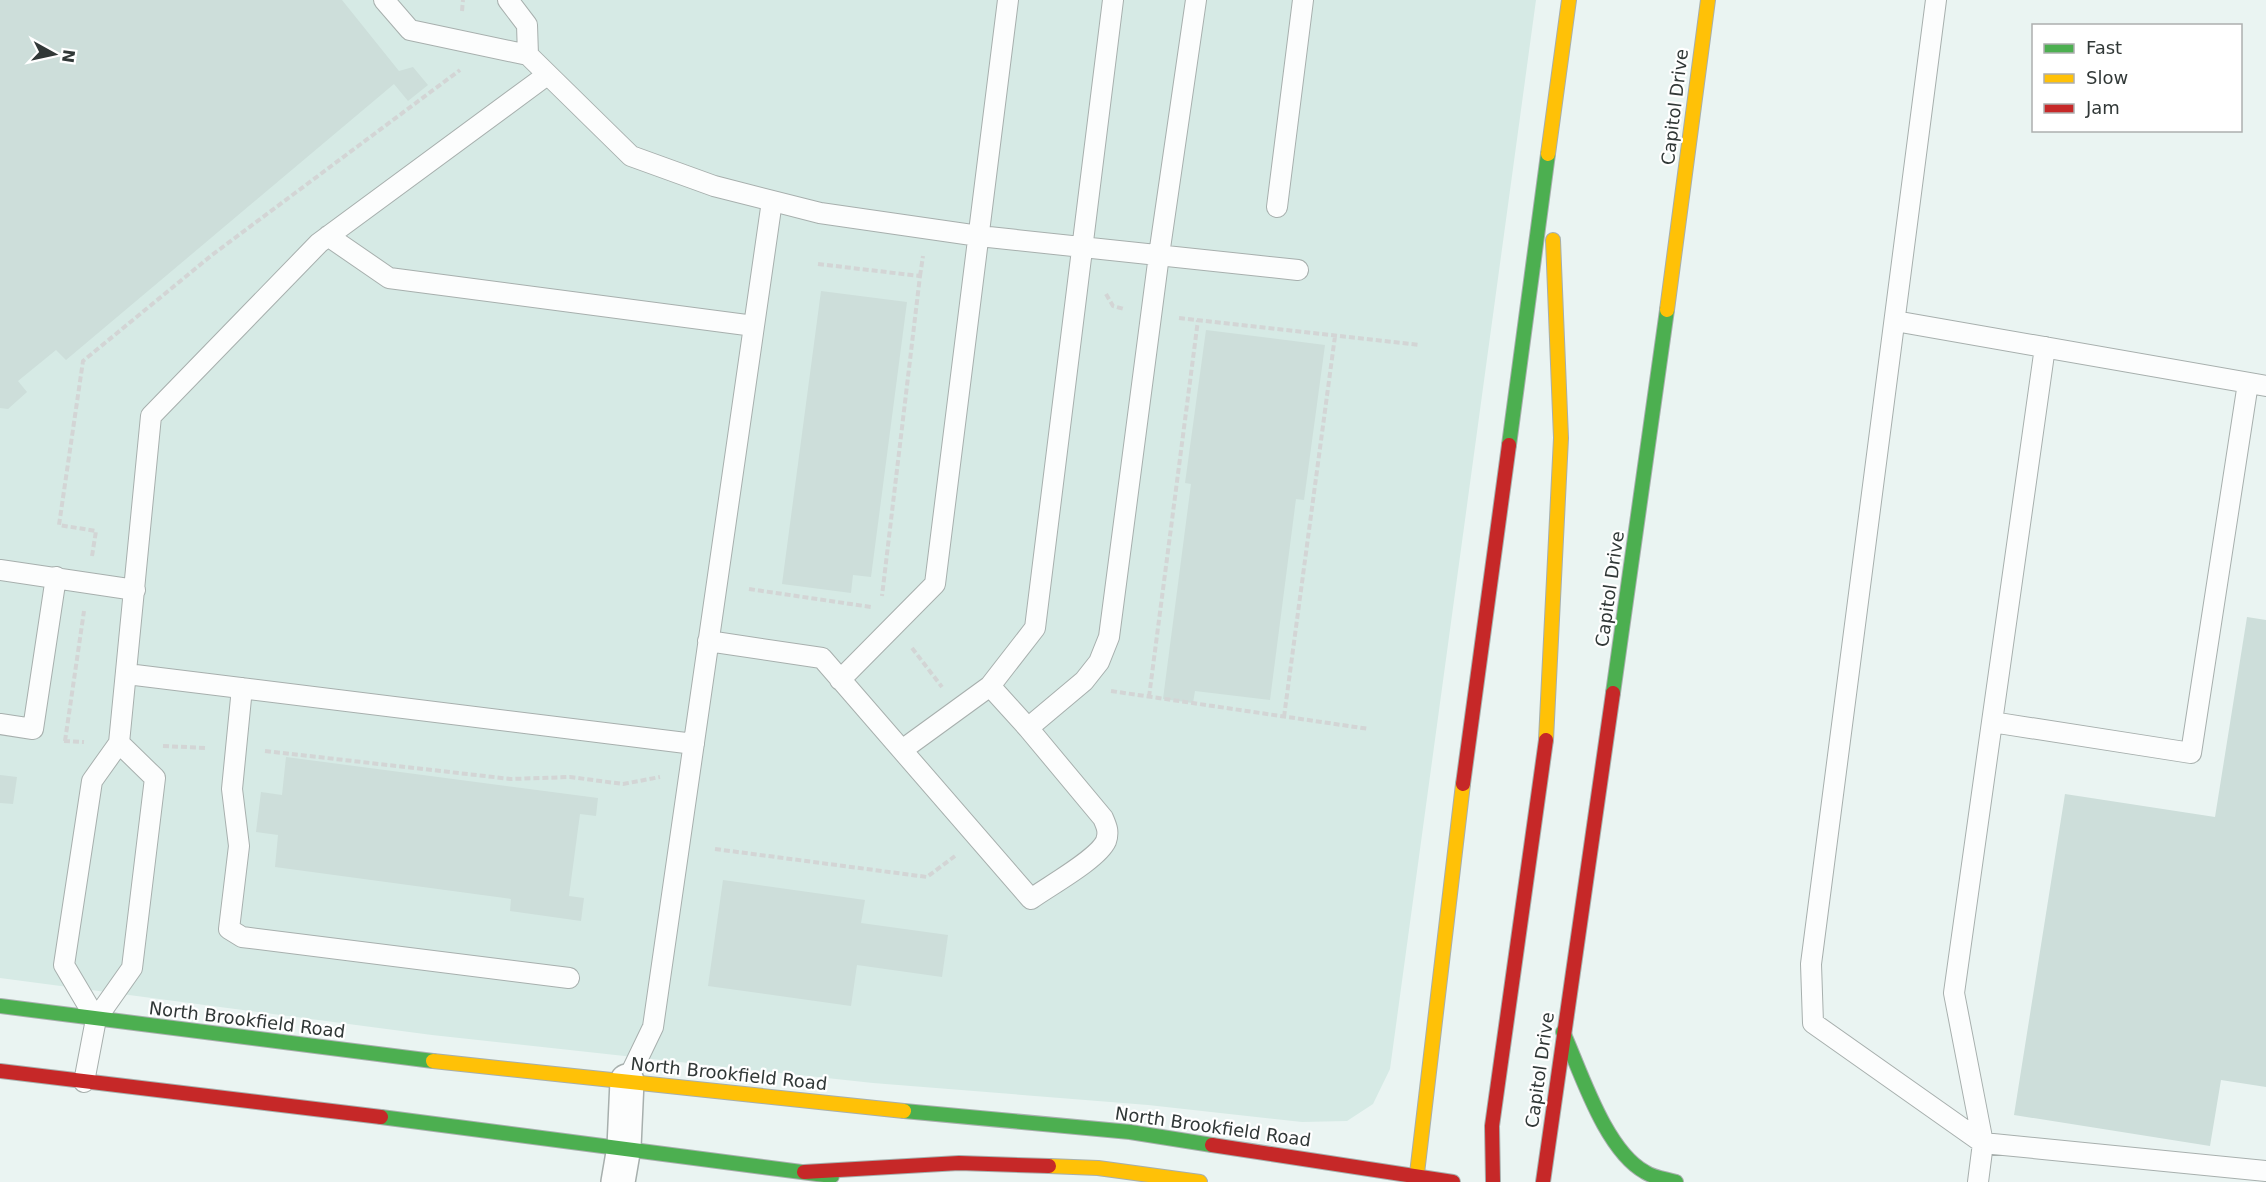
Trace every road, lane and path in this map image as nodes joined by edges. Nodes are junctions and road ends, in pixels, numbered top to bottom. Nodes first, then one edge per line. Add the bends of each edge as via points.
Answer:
1 (384, 0) edge
2 (508, 0) edge
3 (1008, 0) edge
4 (1113, 0) edge
5 (1196, 0) edge
6 (1303, 0) edge
7 (1569, 0) edge
8 (1708, 0) edge
9 (1936, 0) edge
10 (528, 55) junction
11 (1686, 58) dead end
12 (547, 75) junction
13 (1550, 151) junction
14 (1682, 199) junction
15 (772, 201) junction
16 (1277, 207) dead end
17 (328, 236) junction
18 (979, 236) junction
19 (1082, 247) junction
20 (1104, 249) junction
21 (1158, 255) junction
22 (818, 264) dead end
23 (1298, 270) dead end
24 (1151, 314) junction
25 (1197, 320) junction
26 (1895, 321) junction
27 (754, 326) junction
28 (1335, 336) junction
29 (1420, 345) dead end
30 (2045, 347) junction
31 (2257, 384) edge
32 (0, 570) edge
33 (57, 577) junction
34 (749, 588) dead end
35 (135, 590) junction
36 (880, 609) junction
37 (894, 626) junction
38 (708, 641) junction
39 (127, 674) junction
40 (840, 680) junction
41 (990, 686) junction
42 (1077, 686) junction
43 (242, 688) junction
44 (1149, 697) junction
45 (959, 709) junction
46 (1284, 717) junction
47 (1992, 722) junction
48 (0, 724) edge
49 (1028, 728) junction
50 (1369, 729) dead end
51 (65, 741) dead end
52 (119, 743) junction
53 (694, 744) junction
54 (236, 749) junction
55 (902, 750) junction
56 (688, 780) junction
57 (979, 839) junction
58 (715, 849) dead end
59 (569, 978) dead end
60 (0, 1006) edge
61 (96, 1019) junction
62 (1563, 1032) junction
63 (0, 1071) edge
64 (627, 1081) junction
65 (84, 1082) junction
66 (1983, 1143) junction
67 (624, 1147) junction
68 (2266, 1171) edge
69 (804, 1172) junction
70 (1416, 1179) edge
71 (618, 1182) edge
72 (868, 1182) edge
73 (1200, 1182) edge
74 (1454, 1182) edge
75 (1494, 1182) edge
76 (1543, 1182) edge
77 (1676, 1182) edge
78 (1978, 1182) edge

1 - 10 lane via 410,30
2 - 10 lane via 527,25
3 - 18 lane
4 - 19 lane
5 - 21 lane
6 - 16 lane
7 - 13 main road
8 - 14 main road, Capitol Drive
9 - 26 lane
10 - 12 lane
11 - 14 main road
12 - 15 lane via 631,156 714,186
12 - 17 lane
13 - 70 main road via 1459,816
13 - 75 main road via 1560,438 1545,750 1492,1126
14 - 62 main road, Capitol Drive
15 - 18 lane via 820,213
15 - 27 lane
17 - 27 lane via 389,278
17 - 35 lane via 151,417
18 - 19 lane
18 - 37 lane via 935,584
19 - 20 lane
19 - 41 lane via 1035,628
20 - 21 lane
20 - 24 path via 1101,285 1113,306
21 - 23 lane
21 - 24 lane
22 - 36 path via 921,276
24 - 25 path
24 - 42 lane via 1109,637 1100,662
25 - 28 path
25 - 44 path
26 - 30 lane
26 - 66 lane via 1810,964 1814,1023
27 - 38 lane
28 - 29 path
28 - 46 path
30 - 31 lane
30 - 47 lane
31 - 47 lane via 2191,753
32 - 33 lane
33 - 35 lane
33 - 48 lane via 33,729
34 - 36 path
35 - 39 lane
36 - 37 path
37 - 40 lane
37 - 45 path
38 - 40 lane via 822,658
38 - 53 lane
39 - 43 lane
39 - 52 lane
40 - 55 lane
41 - 45 lane
41 - 49 lane
42 - 44 path
42 - 49 lane
43 - 53 lane
43 - 54 lane
44 - 46 path
45 - 55 lane
46 - 50 path
47 - 66 lane via 1954,993
49 - 57 lane via 1103,818 1108,830 1105,843 1096,854 1031,899
51 - 52 path
52 - 54 path
52 - 61 lane via 92,781 64,965
52 - 61 lane via 155,778 132,968
53 - 56 lane
54 - 56 path via 511,779 570,777 623,784 657,777
54 - 59 lane via 232,789 240,846 229,929 242,937
55 - 57 lane
56 - 64 lane via 653,1027
57 - 58 path via 927,877
60 - 61 main road, North Brookfield Road
61 - 64 main road, North Brookfield Road via 390,1057
61 - 65 lane
62 - 76 main road, Capitol Drive
62 - 77 main road via 1619,1147 1641,1171
63 - 65 main road
64 - 67 street
64 - 70 main road, North Brookfield Road via 1130,1131
65 - 67 main road
66 - 68 lane
66 - 78 lane
67 - 69 main road
67 - 71 street
69 - 72 main road
69 - 73 main road via 959,1163 1098,1168
70 - 74 main road, North Brookfield Road

